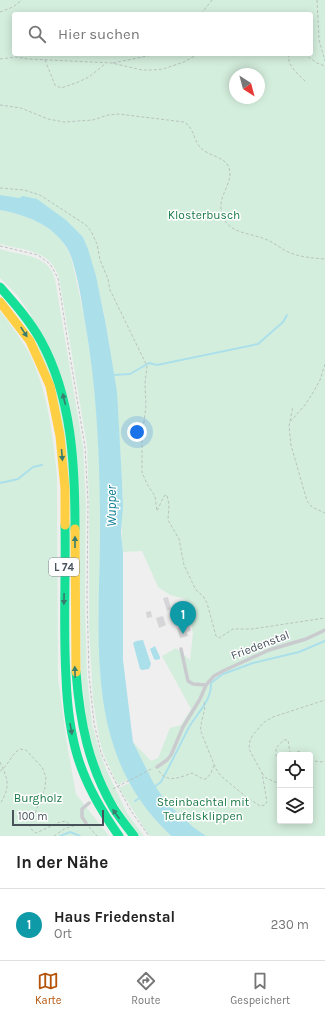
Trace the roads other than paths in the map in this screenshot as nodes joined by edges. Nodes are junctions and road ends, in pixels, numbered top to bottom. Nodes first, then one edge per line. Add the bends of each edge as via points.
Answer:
1 (0, 287) edge
2 (0, 302) edge
3 (325, 630) edge
4 (181, 649) dead end
5 (206, 685) junction
6 (156, 766) road end
7 (89, 802) dead end
8 (86, 823) road end
9 (119, 836) edge
10 (134, 836) edge

10 -> 1 highway, L 74 via 111,806 102,789 88,756 81,724 75,677 74,473 65,401 42,342 12,298
2 -> 9 highway, L 74 via 18,323 33,347 55,404 64,474 65,678 70,725 86,780 102,812
3 - 5 lane, Friedenstal via 306,639 269,650 223,671
4 - 5 lane via 188,682
5 - 6 lane, Friedenstal via 171,755
7 - 8 lane via 82,809 82,817

